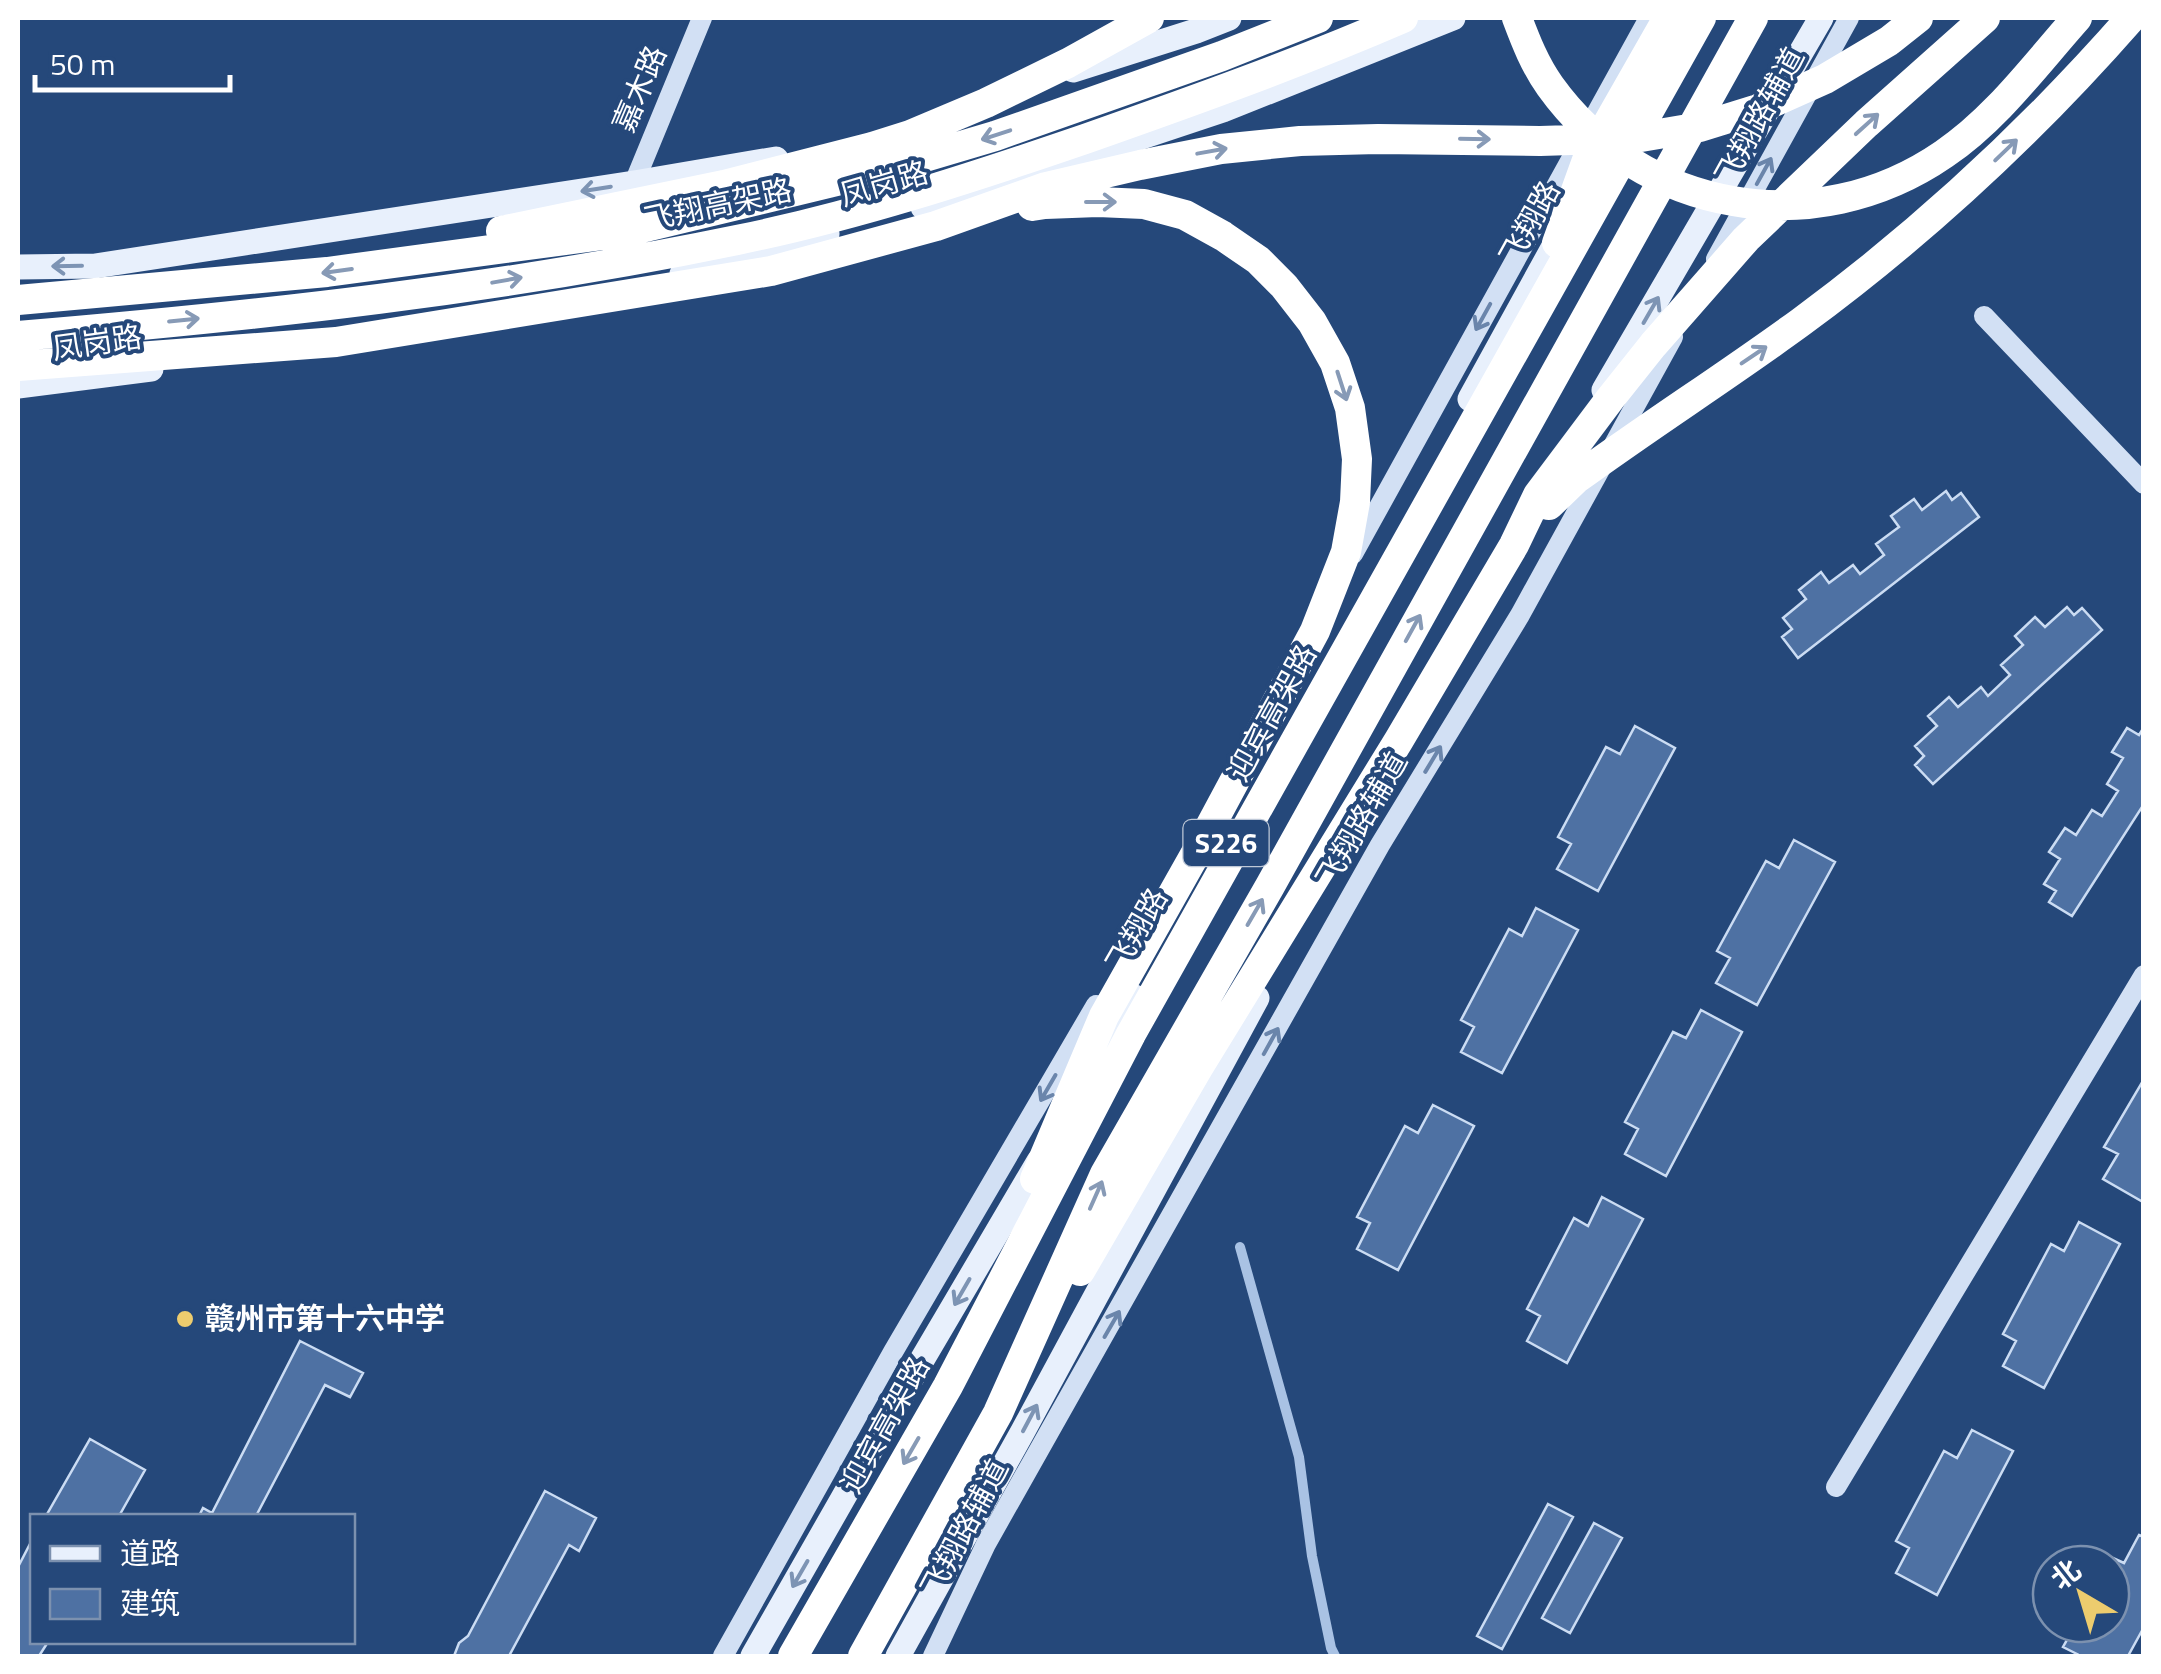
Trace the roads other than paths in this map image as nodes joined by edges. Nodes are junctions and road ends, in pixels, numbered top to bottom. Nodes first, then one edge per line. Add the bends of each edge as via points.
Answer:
1 (702, 18) edge
2 (1148, 18) edge
3 (1229, 18) edge
4 (1318, 18) edge
5 (1403, 18) edge
6 (1453, 18) edge
7 (1517, 18) edge
8 (1649, 18) edge
9 (1668, 18) edge
10 (1678, 18) edge
11 (1701, 18) edge
12 (1753, 18) edge
13 (1822, 18) edge
14 (1849, 18) edge
15 (1918, 18) edge
16 (1985, 18) edge
17 (2077, 18) edge
18 (2131, 18) edge
19 (634, 183) junction
20 (936, 226) junction
21 (398, 261) junction
22 (18, 267) edge
23 (18, 300) edge
24 (1984, 316) dead end
25 (1529, 322) junction
26 (18, 336) edge
27 (18, 366) edge
28 (18, 386) edge
29 (2144, 484) edge
30 (1514, 545) junction
31 (2144, 975) edge
32 (1240, 1247) dead end
33 (948, 1386) junction
34 (998, 1413) junction
35 (1836, 1487) dead end
36 (723, 1656) edge
37 (753, 1656) edge
38 (793, 1656) edge
39 (863, 1656) edge
40 (898, 1656) edge
41 (933, 1656) edge
42 (1336, 1656) edge

1 - 19 street, 嘉木路
2 - 21 highway via 1068,63 910,135 724,186 520,226
3 - 19 main road, 凤岗路 via 806,154
4 -> 21 highway, 飞翔高架路 via 995,136 874,172 625,232
26 -> 5 highway, 飞翔高架路 via 424,294 740,240 1004,167 1240,85
6 - 28 main road, 凤岗路 via 1223,110 979,191 562,308
7 - 17 highway via 1550,86 1617,152 1709,197 1781,206 1871,191 1944,154
8 -> 36 street via 1238,761
9 - 25 highway via 1587,160
10 -> 37 main road, 飞翔路 / S226 via 1257,790
11 - 25 highway, 迎宾高架路
34 -> 12 highway via 1105,1174
40 -> 13 main road via 1344,837
41 -> 14 street, 飞翔路辅道 via 986,1544 1380,845 1520,616
20 -> 15 highway via 1046,187 1221,148 1378,139 1635,138 1700,128 1826,79
30 -> 16 highway via 1538,495 1610,398 1746,238
30 -> 18 highway via 1576,479 1802,322 1930,220
19 -> 22 main road, 凤岗路 via 95,266
20 - 27 highway via 770,270 336,342
20 -> 33 highway via 1045,204 1144,204 1185,215 1258,260 1312,322 1335,362 1358,459 1346,552 1314,631 1104,1016
21 -> 23 highway, 飞翔高架路
24 - 29 street
25 - 33 highway, 迎宾高架路 via 1131,1034
30 - 34 highway
31 - 35 street
32 - 42 street via 1298,1457
33 -> 38 highway, 迎宾高架路
34 - 39 highway

